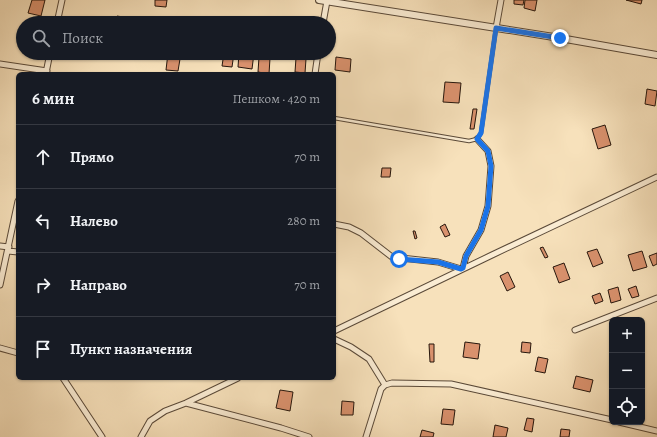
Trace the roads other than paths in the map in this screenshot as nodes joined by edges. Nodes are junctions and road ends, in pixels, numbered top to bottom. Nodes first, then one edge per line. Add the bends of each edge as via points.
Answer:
1 (62, 0) edge
2 (319, 0) edge
3 (501, 0) edge
4 (326, 1) junction
5 (336, 1) edge
6 (59, 16) edge
7 (324, 16) edge
8 (496, 28) junction
9 (657, 55) edge
10 (49, 60) edge
11 (317, 60) edge
12 (0, 64) edge
13 (41, 72) edge
14 (46, 72) edge
15 (315, 72) edge
16 (336, 118) edge
17 (477, 139) junction
18 (657, 177) edge
19 (16, 211) edge
20 (336, 224) edge
21 (0, 246) edge
22 (8, 249) junction
23 (16, 251) edge
24 (462, 269) junction
25 (0, 285) edge
26 (657, 298) edge
27 (336, 330) edge
28 (575, 330) dead end
29 (336, 340) edge
30 (0, 348) edge
31 (16, 352) edge
32 (64, 380) edge
33 (234, 380) edge
34 (385, 385) junction
35 (186, 403) junction
36 (609, 419) edge
37 (632, 425) edge
38 (657, 431) edge
39 (102, 437) edge
40 (141, 437) edge
41 (309, 437) edge
42 (366, 437) edge

1 - 6 street
2 - 4 street
3 - 8 street
4 - 5 street
4 - 7 street
5 - 8 street
8 - 9 street
8 - 17 lane via 481,133
10 - 14 street
11 - 15 street
12 - 13 street
16 - 17 lane via 469,141
17 - 24 street via 488,151 491,166 488,206 481,230 466,256
18 - 24 street
19 - 22 street
20 - 24 street via 361,233 392,257 438,262
21 - 22 street
22 - 23 street
22 - 25 street
24 - 27 street
26 - 28 street
29 - 34 street via 369,360
30 - 31 street
32 - 39 street
33 - 35 street
34 - 36 street via 451,384
34 - 42 street via 381,389
35 - 40 street via 165,411 150,421
35 - 41 street
37 - 38 street

